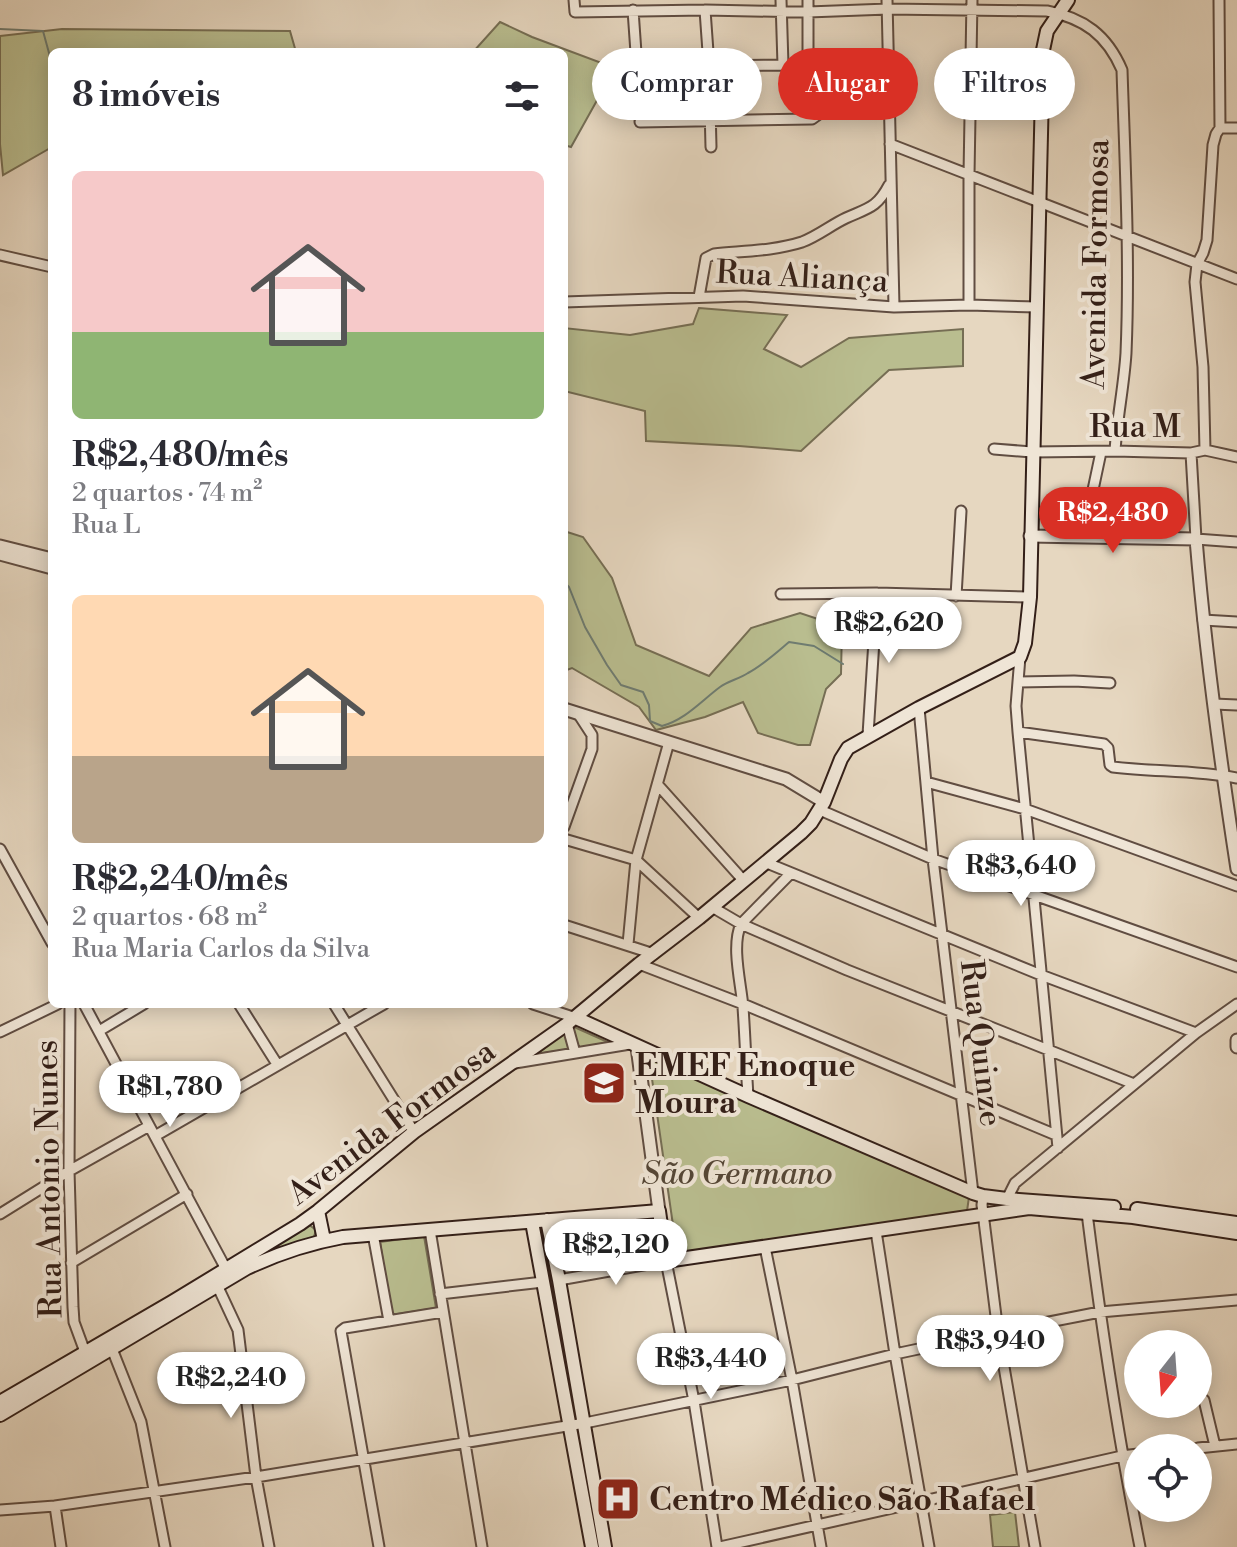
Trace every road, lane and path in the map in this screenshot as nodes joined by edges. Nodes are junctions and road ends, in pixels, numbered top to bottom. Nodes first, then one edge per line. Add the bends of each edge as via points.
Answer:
1 (574, 0) edge
2 (781, 0) edge
3 (808, 0) edge
4 (1035, 0) edge
5 (1068, 0) edge
6 (1219, 0) edge
7 (887, 4) edge
8 (609, 5) edge
9 (663, 5) edge
10 (718, 5) edge
11 (972, 5) edge
12 (633, 10) junction
13 (705, 10) junction
14 (782, 12) junction
15 (808, 12) junction
16 (1052, 12) junction
17 (636, 48) edge
18 (708, 48) edge
19 (783, 48) edge
20 (808, 48) edge
21 (778, 120) edge
22 (711, 121) junction
23 (640, 122) dead end
24 (1220, 128) junction
25 (1237, 128) edge
26 (890, 144) junction
27 (711, 147) dead end
28 (969, 175) junction
29 (891, 182) junction
30 (1040, 202) junction
31 (1127, 236) junction
32 (0, 255) edge
33 (1197, 264) junction
34 (48, 266) edge
35 (1237, 279) edge
36 (699, 297) junction
37 (568, 302) edge
38 (969, 305) junction
39 (894, 307) junction
40 (1037, 307) junction
41 (994, 449) dead end
42 (1205, 450) junction
43 (1115, 451) junction
44 (1032, 452) junction
45 (1101, 452) junction
46 (1191, 453) junction
47 (1237, 457) edge
48 (961, 511) dead end
49 (1030, 536) junction
50 (1083, 537) junction
51 (1196, 539) junction
52 (1237, 542) edge
53 (0, 546) edge
54 (0, 554) edge
55 (48, 558) edge
56 (48, 567) edge
57 (877, 593) junction
58 (781, 594) dead end
59 (956, 596) junction
60 (1030, 597) junction
61 (1203, 620) junction
62 (1237, 622) edge
63 (1020, 657) junction
64 (1018, 682) junction
65 (1110, 683) dead end
66 (1214, 704) junction
67 (1237, 705) edge
68 (919, 708) junction
69 (568, 711) edge
70 (579, 715) junction
71 (1018, 732) junction
72 (868, 735) junction
73 (669, 742) junction
74 (1222, 775) junction
75 (1237, 778) edge
76 (926, 782) junction
77 (658, 785) junction
78 (822, 806) junction
79 (1025, 809) junction
80 (568, 816) edge
81 (568, 840) edge
82 (0, 849) edge
83 (933, 859) junction
84 (636, 860) junction
85 (767, 863) junction
86 (1237, 863) edge
87 (791, 873) junction
88 (743, 880) junction
89 (1237, 886) edge
90 (1032, 894) junction
91 (712, 907) junction
92 (699, 918) junction
93 (741, 924) junction
94 (568, 926) edge
95 (942, 933) junction
96 (48, 936) edge
97 (628, 944) junction
98 (654, 954) junction
99 (639, 964) junction
100 (1237, 967) edge
101 (1041, 975) junction
102 (743, 1004) junction
103 (1237, 1004) edge
104 (50, 1008) edge
105 (70, 1008) edge
106 (86, 1008) edge
107 (137, 1008) edge
108 (242, 1008) edge
109 (337, 1008) edge
110 (377, 1008) edge
111 (542, 1008) edge
112 (952, 1013) junction
113 (571, 1021) junction
114 (347, 1024) junction
115 (99, 1031) junction
116 (0, 1032) edge
117 (1196, 1033) junction
118 (1237, 1040) edge
119 (634, 1046) junction
120 (1237, 1047) edge
121 (1049, 1052) junction
122 (575, 1053) junction
123 (514, 1063) junction
124 (277, 1064) junction
125 (1134, 1084) junction
126 (963, 1095) junction
127 (748, 1096) junction
128 (149, 1126) junction
129 (414, 1132) junction
130 (1056, 1135) junction
131 (155, 1136) junction
132 (1058, 1148) junction
133 (69, 1171) junction
134 (187, 1194) junction
135 (978, 1194) junction
136 (1007, 1199) junction
137 (318, 1211) junction
138 (659, 1211) junction
139 (1087, 1213) junction
140 (0, 1214) edge
141 (984, 1214) junction
142 (547, 1220) junction
143 (532, 1222) junction
144 (430, 1230) junction
145 (876, 1231) junction
146 (1236, 1231) edge
147 (373, 1234) junction
148 (324, 1240) junction
149 (765, 1247) junction
150 (263, 1254) junction
151 (666, 1261) junction
152 (71, 1263) junction
153 (226, 1269) junction
154 (559, 1280) junction
155 (543, 1282) junction
156 (217, 1285) junction
157 (440, 1294) junction
158 (1237, 1300) edge
159 (174, 1306) junction
160 (443, 1312) junction
161 (1100, 1312) junction
162 (389, 1321) junction
163 (129, 1332) junction
164 (998, 1332) junction
165 (112, 1349) junction
166 (85, 1352) junction
167 (895, 1354) junction
168 (792, 1380) junction
169 (694, 1401) junction
170 (0, 1402) edge
171 (0, 1415) edge
172 (1208, 1418) edge
173 (585, 1423) junction
174 (570, 1425) junction
175 (465, 1441) junction
176 (1237, 1444) edge
177 (1212, 1446) edge
178 (1215, 1446) junction
179 (1122, 1456) junction
180 (364, 1459) junction
181 (256, 1477) junction
182 (1022, 1477) junction
183 (155, 1490) junction
184 (921, 1500) junction
185 (55, 1506) junction
186 (0, 1510) edge
187 (817, 1524) junction
188 (61, 1547) edge
189 (165, 1547) edge
190 (269, 1547) edge
191 (379, 1547) edge
192 (482, 1547) edge
193 (592, 1547) edge
194 (605, 1547) edge
195 (718, 1547) edge
196 (821, 1547) edge
197 (929, 1547) edge
198 (1035, 1547) edge
199 (1140, 1547) edge

1 - 8 street via 575,12
2 - 14 street
3 - 15 street
4 - 16 street
5 - 16 main road, Avenida Formosa
6 - 24 street
7 - 11 street
7 - 15 street
7 - 26 street
8 - 12 street
9 - 12 street
9 - 13 street
10 - 13 street
10 - 14 street
11 - 16 street
11 - 28 street
12 - 17 street
13 - 18 street
14 - 15 street
14 - 19 street
15 - 20 street
16 - 30 main road, Avenida Formosa via 1043,50
16 - 31 street, Avenida Formosa via 1099,34 1122,70
21 - 22 street
22 - 23 street
22 - 27 street
24 - 25 street
24 - 33 street via 1213,145 1207,240
26 - 28 street
26 - 29 street
28 - 30 street
28 - 38 street
29 - 36 street via 868,211 802,241 706,258
29 - 39 street
30 - 31 street
30 - 40 main road, Avenida Formosa
31 - 33 street
31 - 43 street, Avenida Formosa via 1125,358
32 - 34 street
33 - 35 street
33 - 42 street
36 - 37 street, Rua Aliança
36 - 39 street, Rua Aliança
38 - 39 street, Rua Aliança
38 - 40 street, Rua Aliança
40 - 44 main road, Avenida Formosa
41 - 44 street, Rua M
42 - 46 street, Rua M
42 - 47 street, Rua M
43 - 45 street, Rua M
43 - 46 street, Rua M
44 - 45 street, Rua M
44 - 49 main road, Avenida Formosa
45 - 50 street
46 - 51 street
48 - 59 street
49 - 50 street
49 - 60 main road, Avenida Formosa
50 - 51 street
51 - 52 street
51 - 61 street
53 - 55 street
54 - 56 street
57 - 58 street
57 - 59 street
57 - 72 street
59 - 60 street
60 - 63 main road, Avenida Formosa
61 - 62 street
61 - 66 street
63 - 64 street
63 - 68 main road, Avenida Formosa
64 - 65 street
64 - 71 street
66 - 67 street
66 - 74 street
68 - 72 main road, Avenida Formosa
68 - 76 street, Rua Quinze
69 - 70 street
70 - 73 street
70 - 80 street via 592,735 592,749
71 - 74 street via 1104,744 1113,767
71 - 79 street
72 - 78 main road, Avenida Formosa via 844,753
73 - 77 street
73 - 78 street via 786,779
74 - 75 street
74 - 86 street
76 - 79 street
76 - 83 street, Rua Quinze
77 - 84 street
77 - 88 street
78 - 83 street
78 - 85 main road, Avenida Formosa
79 - 89 street
79 - 90 street
81 - 84 street
82 - 96 street
83 - 90 street
83 - 95 street, Rua Quinze
84 - 92 street
84 - 97 street
85 - 87 street
85 - 88 main road, Avenida Formosa
87 - 93 street
87 - 95 street
88 - 91 main road, Avenida Formosa
90 - 100 street
90 - 101 street
91 - 92 main road, Avenida Formosa
91 - 93 street
92 - 98 main road, Avenida Formosa
93 - 102 street via 737,943
93 - 112 street
94 - 97 street
95 - 101 street
95 - 112 street, Rua Quinze
97 - 98 street
98 - 99 main road, Avenida Formosa
99 - 102 street
99 - 113 main road, Avenida Formosa
101 - 117 street
101 - 121 street
102 - 126 street
102 - 127 street
103 - 117 street
104 - 116 street
105 - 133 street, Rua Antonio Nunes
106 - 115 street
107 - 115 street
108 - 124 street
109 - 114 street
110 - 114 street
111 - 113 street
112 - 121 street
112 - 126 street, Rua Quinze
113 - 119 main road
113 - 122 street
113 - 123 main road, Avenida Formosa
114 - 124 street
114 - 129 street
115 - 128 street
117 - 125 street
118 - 120 street
119 - 122 street
119 - 127 main road
119 - 138 street
121 - 125 street
121 - 130 street
122 - 123 street
123 - 129 main road, Avenida Formosa
124 - 131 street
125 - 132 street
126 - 130 street
126 - 135 street, Rua Quinze
127 - 135 main road
128 - 131 street
128 - 133 street
129 - 137 main road, Avenida Formosa
130 - 132 street
131 - 134 street
132 - 136 street via 1015,1183
133 - 140 street
133 - 152 street, Rua Antonio Nunes
134 - 152 street
134 - 153 street
135 - 136 main road
135 - 141 street, Rua Quinze
136 - 146 main road via 1089,1204
137 - 148 main road
137 - 150 main road, Avenida Formosa
138 - 142 main road, Avenida Formosa
138 - 151 main road
139 - 141 main road via 1029,1208
139 - 146 main road
139 - 161 street
141 - 145 main road
141 - 164 street
142 - 143 main road, Avenida Formosa
142 - 154 main road
143 - 144 main road, Avenida Formosa
143 - 155 main road
144 - 147 main road, Avenida Formosa
144 - 157 street
145 - 149 main road
145 - 167 street
147 - 148 main road, Avenida Formosa
147 - 162 street
148 - 150 main road, Avenida Formosa
149 - 151 main road
149 - 168 street
150 - 153 main road, Avenida Formosa
150 - 156 main road, Avenida Formosa
151 - 154 street
151 - 169 street
152 - 166 street, Rua Antonio Nunes via 74,1322
153 - 159 main road, Avenida Formosa
154 - 173 main road
155 - 157 street
155 - 174 main road
156 - 159 main road, Avenida Formosa
156 - 181 street via 238,1330
157 - 160 street
158 - 161 street
159 - 163 main road, Avenida Formosa
160 - 162 street
160 - 175 street
161 - 164 street
161 - 179 street
162 - 180 street via 340,1334
163 - 165 main road, Avenida Formosa
163 - 166 main road, Avenida Formosa
164 - 167 street
164 - 182 street
165 - 171 main road, Avenida Formosa
165 - 183 street via 141,1422
166 - 170 main road, Avenida Formosa
167 - 168 street
167 - 184 street
168 - 169 street
168 - 187 street
169 - 173 street
169 - 195 street
172 - 178 street
173 - 174 street
173 - 194 main road
174 - 175 street
174 - 193 main road
175 - 180 street
175 - 192 street
176 - 178 street
177 - 178 street
179 - 182 street
179 - 199 street
180 - 181 street
180 - 191 street
181 - 183 street
181 - 190 street
182 - 184 street
182 - 198 street
183 - 185 street
183 - 189 street
184 - 187 street
184 - 197 street
185 - 186 street
185 - 188 street
187 - 195 street
187 - 196 street

